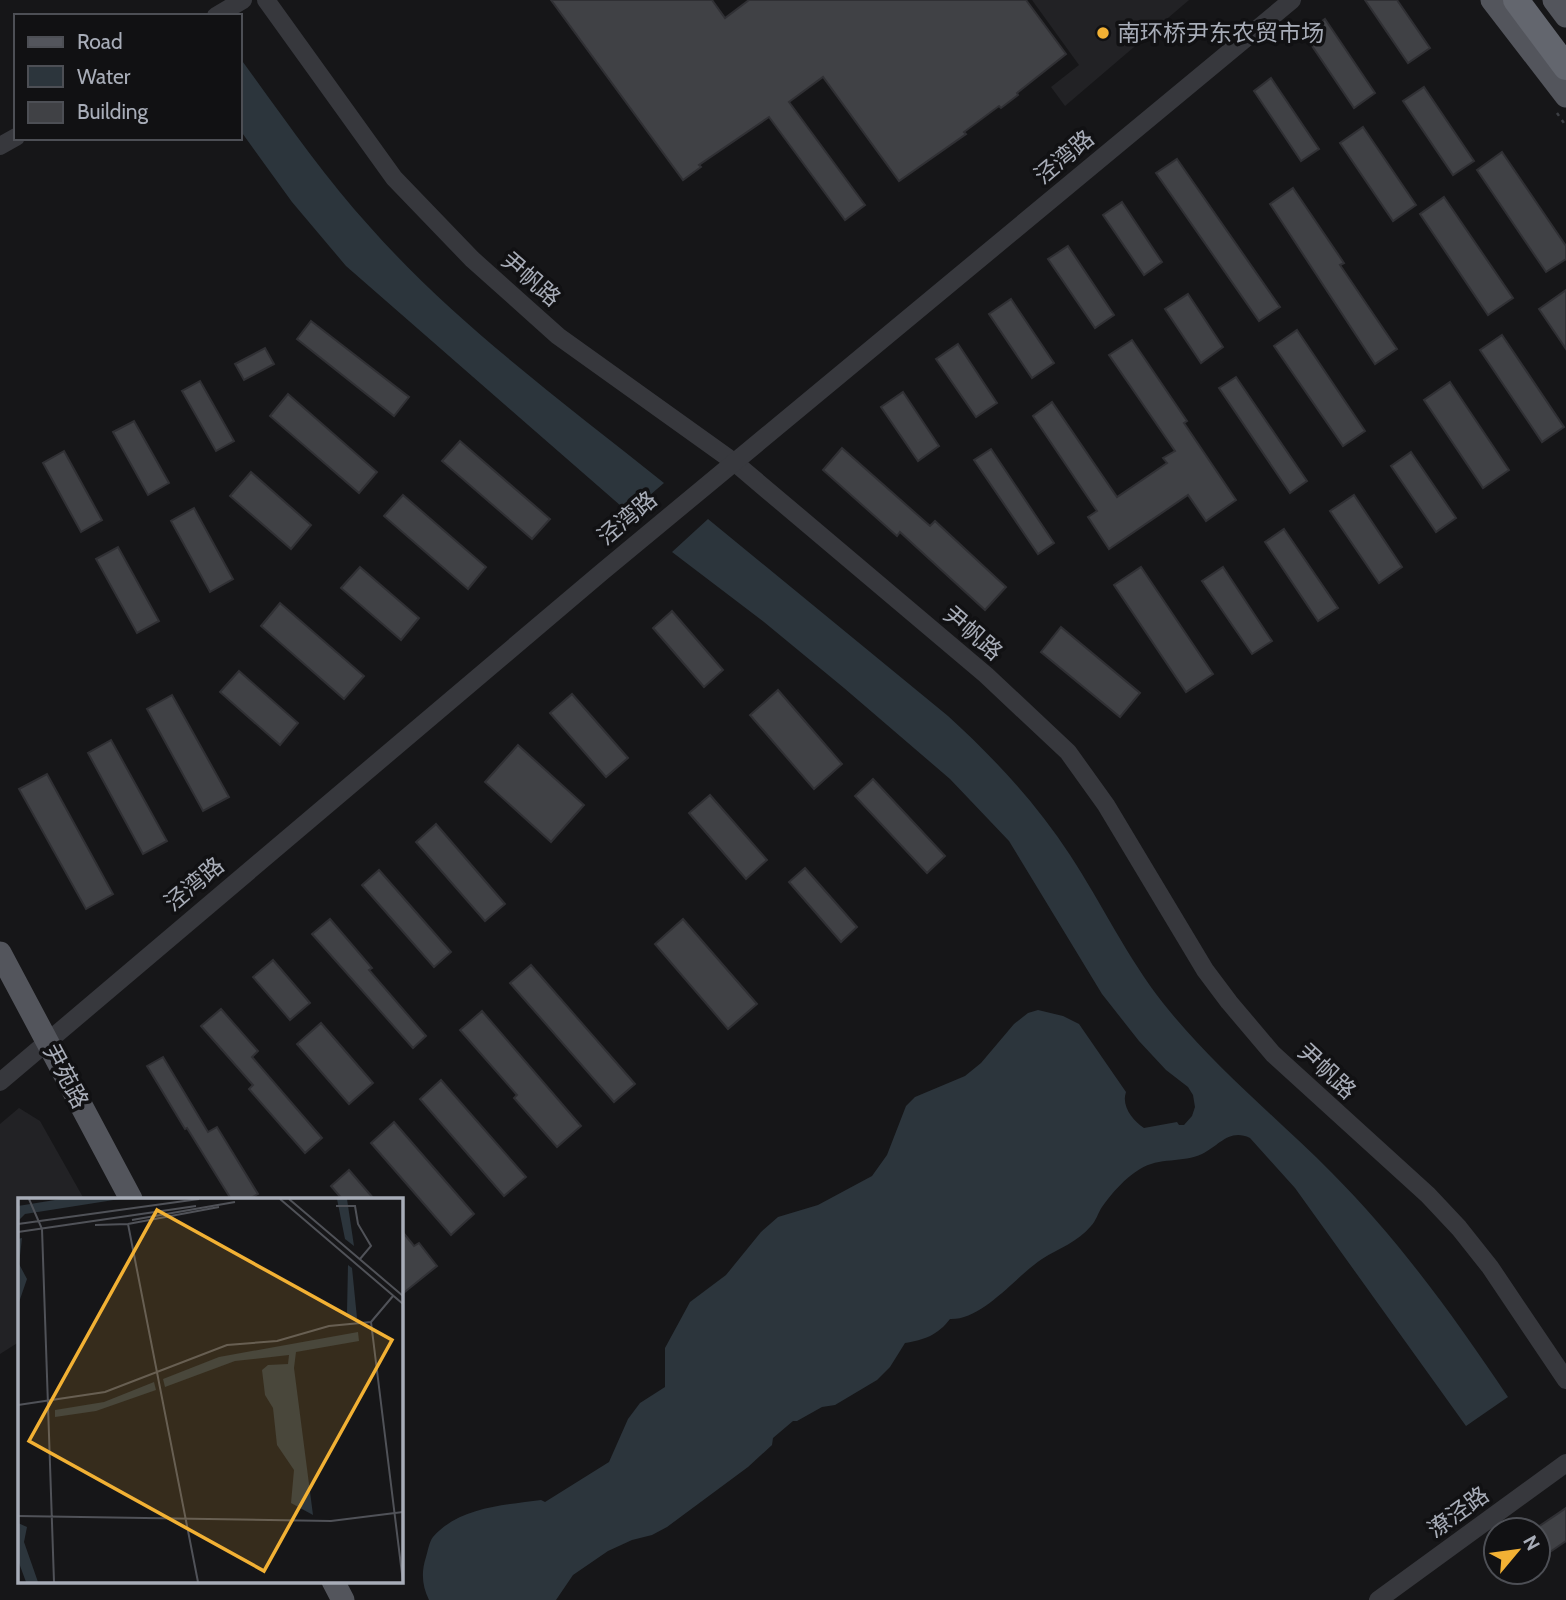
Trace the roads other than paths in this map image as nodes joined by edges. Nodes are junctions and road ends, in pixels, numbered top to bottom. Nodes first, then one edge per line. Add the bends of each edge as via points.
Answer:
1 (243, 0) edge
2 (266, 0) edge
3 (1292, 0) edge
4 (1492, 0) edge
5 (1516, 0) edge
6 (1554, 0) edge
7 (219, 14) edge
8 (1566, 16) edge
9 (1566, 67) edge
10 (1566, 96) edge
11 (734, 462) junction
12 (0, 953) edge
13 (47, 1041) junction
14 (0, 1082) edge
15 (130, 1198) edge
16 (1566, 1380) edge
17 (1566, 1463) edge
18 (334, 1582) edge
19 (343, 1600) edge
20 (1378, 1600) edge

1 - 7 street
2 - 11 street, 尹帆路 via 394,178 472,259 558,336
3 - 11 street, 泾湾路
4 - 10 main road
5 - 9 highway
6 - 8 main road
11 - 13 street, 泾湾路
11 - 16 street, 尹帆路 via 986,675 1068,752 1229,1002 1273,1054 1459,1228
12 - 13 main road, 尹苑路
13 - 14 street, 泾湾路
13 - 15 main road, 尹苑路
17 - 20 street, 潦泾路
18 - 19 main road

